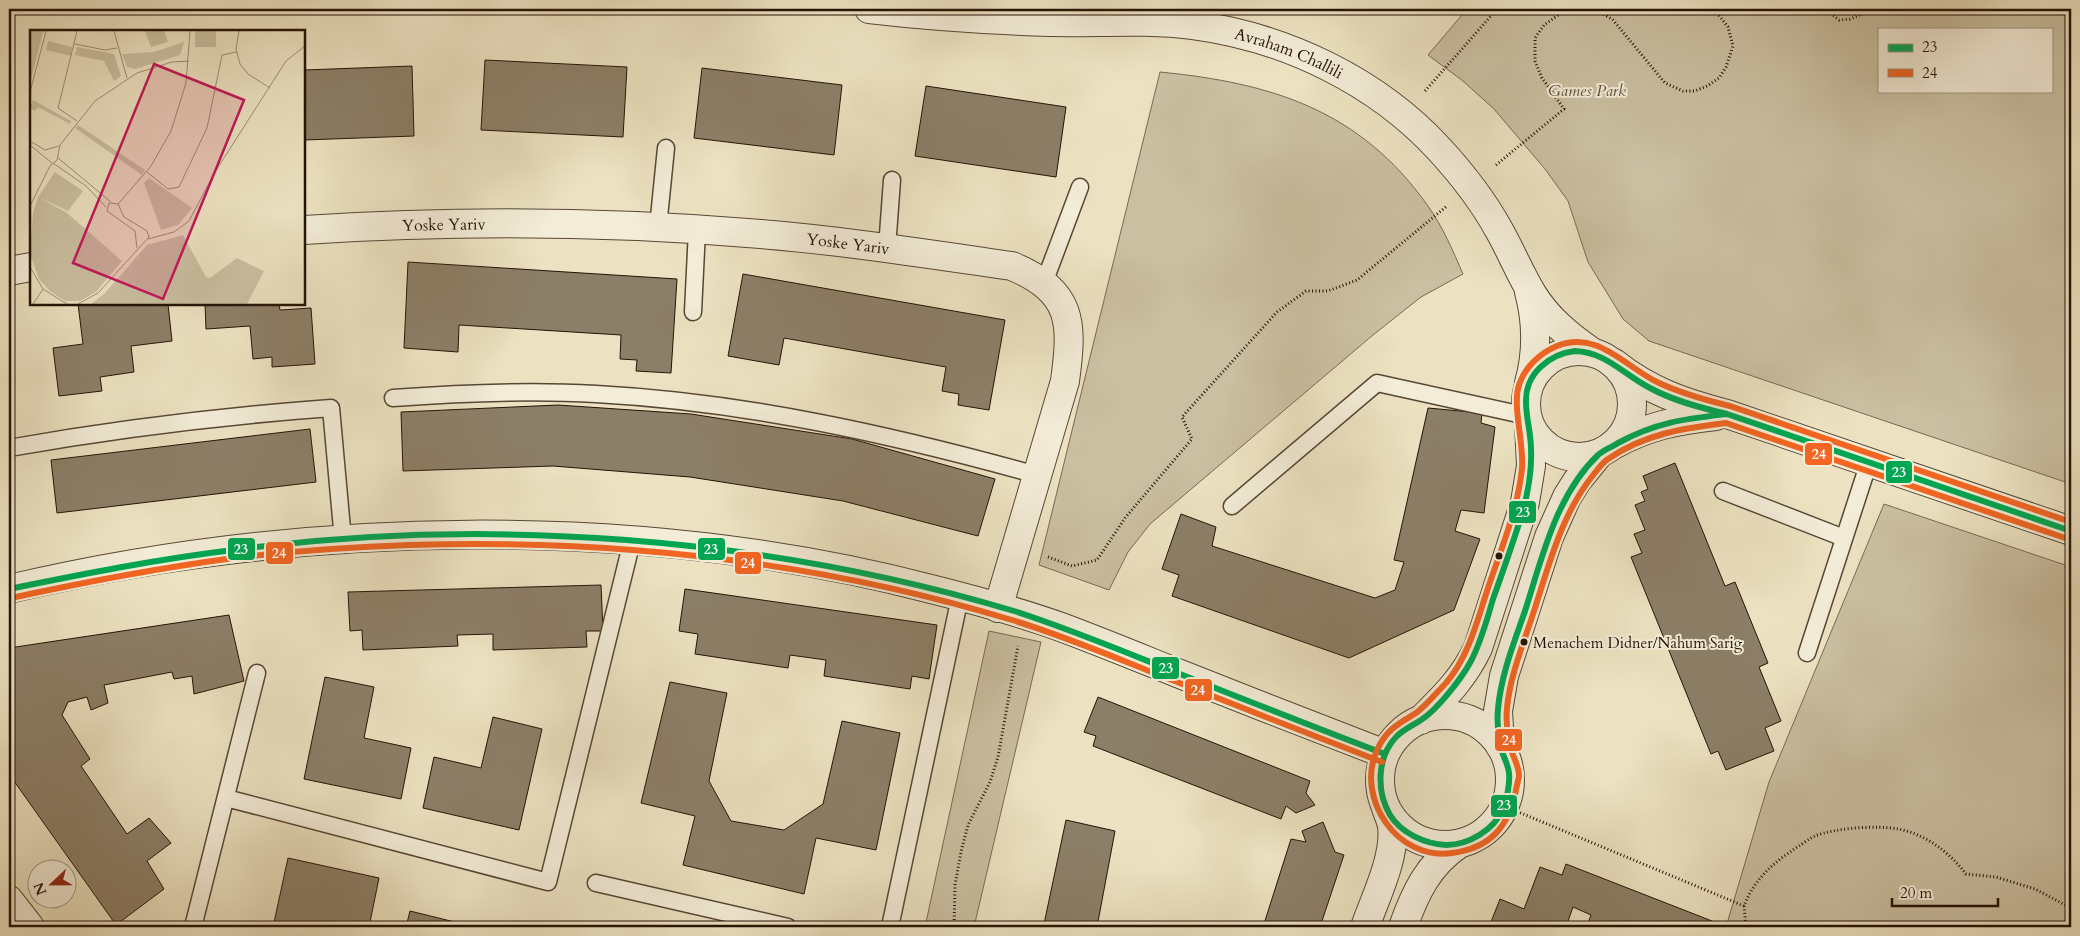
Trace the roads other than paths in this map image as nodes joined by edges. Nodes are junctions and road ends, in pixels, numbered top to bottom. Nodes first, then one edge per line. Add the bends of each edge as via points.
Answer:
1 (869, 9) edge
2 (666, 148) dead end
3 (892, 180) dead end
4 (1080, 187) dead end
5 (658, 227) junction
6 (305, 230) edge
7 (697, 230) junction
8 (887, 248) junction
9 (30, 267) edge
10 (9, 271) edge
11 (1524, 276) junction
12 (1044, 283) junction
13 (693, 312) dead end
14 (1603, 358) junction
15 (1529, 383) junction
16 (392, 398) dead end
17 (1728, 414) junction
18 (1528, 420) junction
19 (9, 448) edge
20 (1606, 450) junction
21 (1869, 462) junction
22 (1037, 475) junction
23 (1723, 491) dead end
24 (1232, 506) dead end
25 (2071, 531) edge
26 (1844, 538) junction
27 (343, 540) junction
28 (632, 541) junction
29 (9, 589) edge
30 (960, 597) junction
31 (998, 608) junction
32 (1807, 653) dead end
33 (257, 673) dead end
34 (1421, 720) junction
35 (1500, 746) junction
36 (1385, 754) junction
37 (226, 798) junction
38 (1385, 804) junction
39 (1459, 844) junction
40 (596, 882) dead end
41 (9, 900) edge
42 (30, 927) edge
43 (193, 927) edge
44 (788, 927) edge
45 (890, 927) edge
46 (1365, 927) edge
47 (1403, 927) edge

1 - 11 street, Avraham Challili via 998,20 1193,25 1283,46 1366,88 1439,148 1471,186
2 - 5 lane
3 - 8 lane
4 - 12 lane
5 - 6 street, Yoske Yariv via 508,222
5 - 7 street, Yoske Yariv
7 - 8 street, Yoske Yariv
7 - 13 lane
8 - 12 street, Yoske Yariv via 1012,266
9 - 10 street
11 - 14 street, Avraham Challili via 1550,317 1569,335
11 - 15 street, Avraham Challili via 1531,298 1535,332
12 - 22 street, Yoske Yariv via 1054,292 1066,315 1069,354
14 - 15 street via 1584,350 1567,352 1550,358
14 - 17 street, Avraham Challili via 1665,395
14 - 20 street via 1624,376 1632,409 1624,432
15 - 18 street via 1526,399
16 - 22 lane via 529,392 662,399 763,412 853,429
17 - 20 street via 1651,427
17 - 21 street, Avraham Challili
18 - 20 street via 1538,439 1558,453 1582,458
18 - 24 lane via 1377,383
18 - 34 street via 1530,475 1525,502 1478,648 1454,687
19 - 27 lane via 199,420 331,408
20 - 35 street via 1577,481 1549,537 1504,676 1498,711
21 - 25 street, Avraham Challili
21 - 26 lane
22 - 31 street, Yoske Yariv
23 - 26 lane
26 - 32 lane
27 - 28 street via 417,535 524,535
27 - 29 street via 174,557
28 - 30 street via 801,561
28 - 37 lane via 548,882
30 - 31 street
30 - 45 lane
31 - 36 street via 1057,626
33 - 37 lane
34 - 35 street via 1451,715 1470,720 1487,731
34 - 36 street via 1403,730
35 - 39 street via 1510,776 1504,806 1487,830
36 - 38 street via 1380,784
37 - 43 lane
38 - 39 street via 1395,822 1411,835 1439,845
38 - 46 street via 1392,825 1392,845
39 - 47 street via 1438,860 1425,876
40 - 44 lane
41 - 42 street

